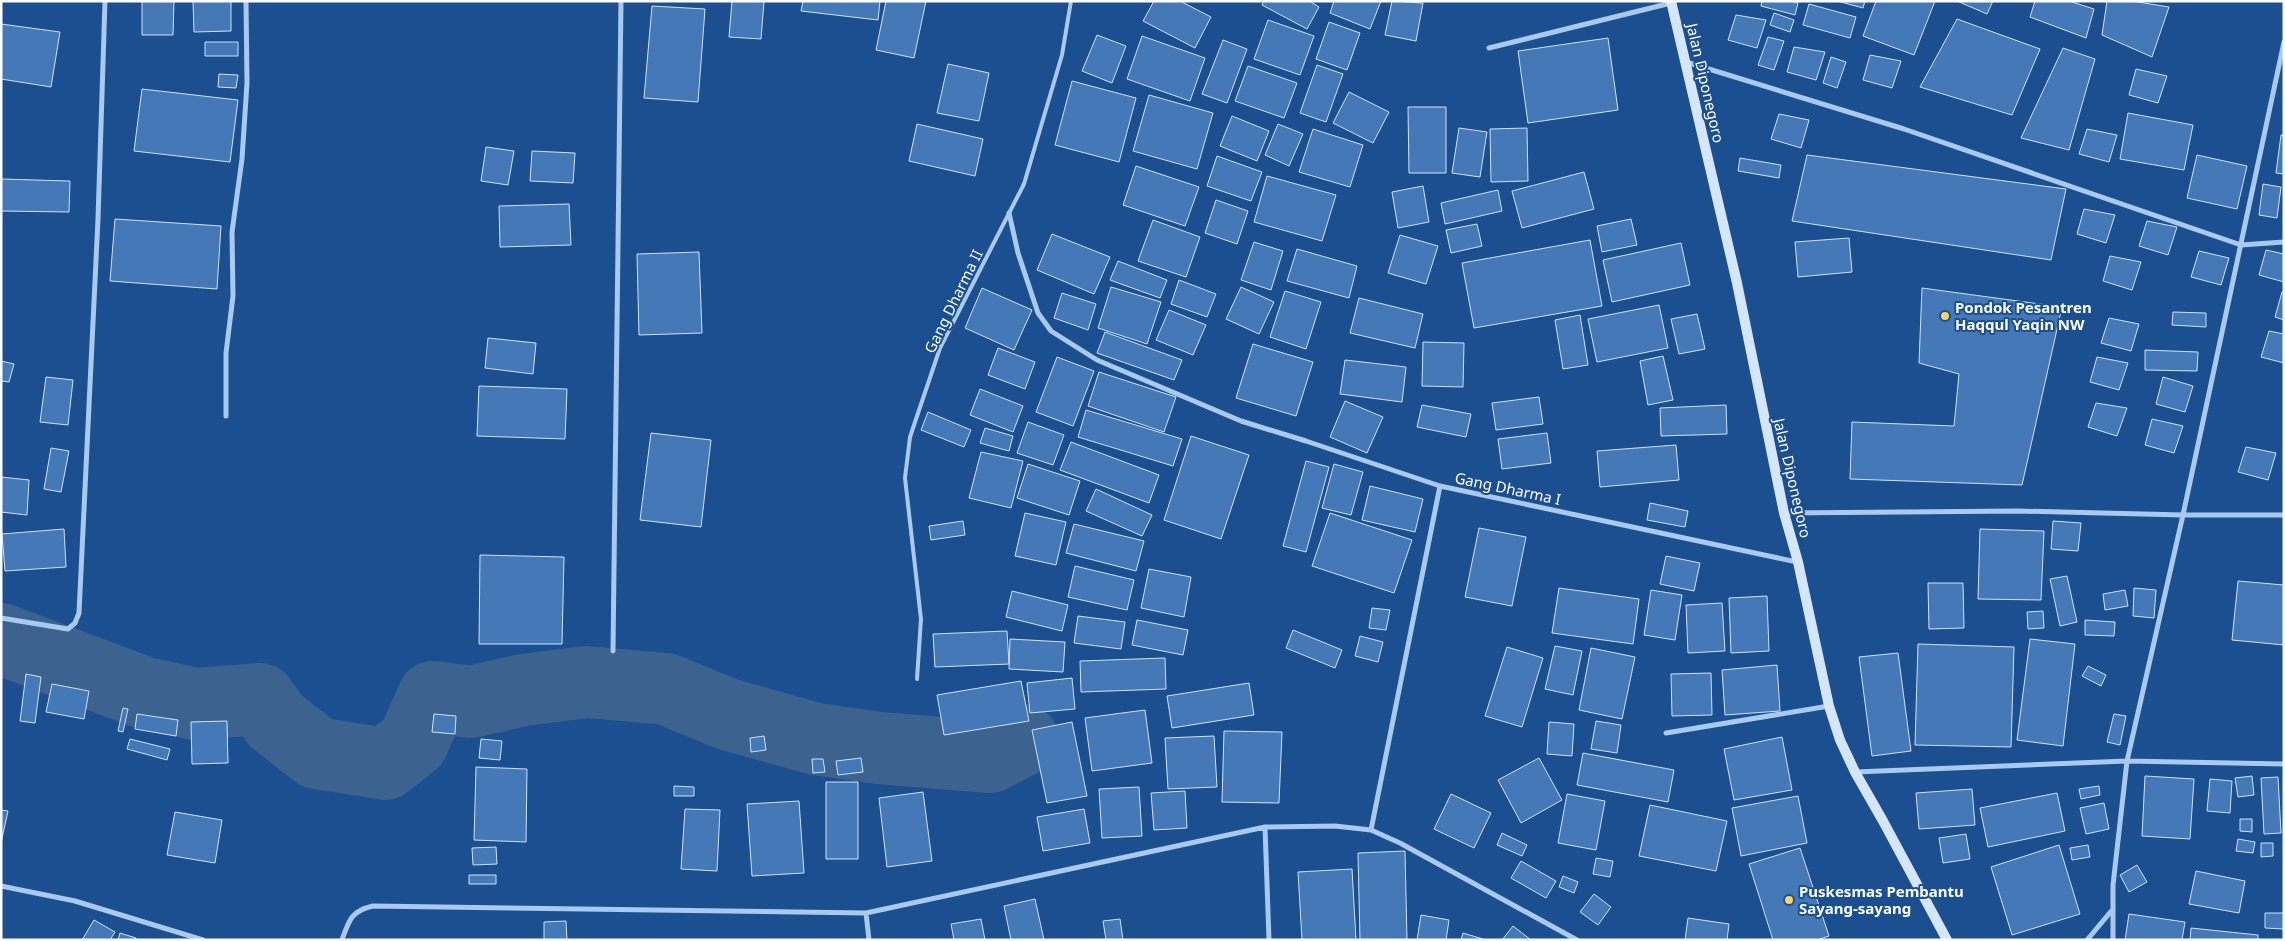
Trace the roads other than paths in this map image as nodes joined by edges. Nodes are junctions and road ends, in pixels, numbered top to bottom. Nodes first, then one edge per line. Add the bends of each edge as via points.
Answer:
1 (105, 1) edge
2 (246, 1) edge
3 (621, 1) edge
4 (1071, 1) edge
5 (1671, 2) edge
6 (2284, 42) edge
7 (1489, 48) dead end
8 (1686, 62) junction
9 (1009, 213) junction
10 (2284, 242) edge
11 (2241, 245) junction
12 (226, 416) dead end
13 (1440, 486) junction
14 (1784, 513) junction
15 (2284, 514) edge
16 (2183, 515) junction
17 (1798, 562) junction
18 (1, 618) edge
19 (613, 651) dead end
20 (918, 679) dead end
21 (1830, 706) junction
22 (1666, 734) dead end
23 (2127, 761) junction
24 (2284, 764) edge
25 (1854, 772) junction
26 (1265, 827) junction
27 (1371, 830) junction
28 (1, 886) edge
29 (2113, 909) junction
30 (866, 913) junction
31 (202, 940) edge
32 (342, 940) edge
33 (869, 940) edge
34 (1269, 940) edge
35 (1577, 940) edge
36 (1947, 940) edge
37 (2087, 940) edge
38 (2114, 940) edge

1 - 18 street via 80,613 68,629
2 - 12 street via 247,84 242,159 232,232 233,296 226,353
3 - 19 street
4 - 9 lane, Gang Dharma II via 1062,54 1024,184
5 - 7 street
5 - 8 main road, Jalan Diponegoro
6 - 11 street
8 - 11 street via 1904,129
8 - 14 main road, Jalan Diponegoro via 1737,283
9 - 13 street via 1018,254 1038,314 1051,331 1098,360 1240,421
9 - 20 lane, Gang Dharma II via 940,348 910,437 905,478 921,620
10 - 11 street
11 - 16 street
13 - 17 street, Gang Dharma I
13 - 27 street, Gang Dharma I
14 - 16 street via 2018,511
14 - 17 main road, Jalan Diponegoro
15 - 16 street
16 - 23 street
17 - 21 main road, Jalan Diponegoro
21 - 22 street
21 - 25 main road, Jalan Diponegoro
23 - 24 street
23 - 25 street
23 - 29 street
25 - 36 main road, Jalan Diponegoro
26 - 27 street via 1335,826
26 - 30 street
26 - 34 street
27 - 35 street
28 - 31 street via 74,901
29 - 37 street
29 - 38 street
30 - 32 street via 372,906 359,909 349,920
30 - 33 street

